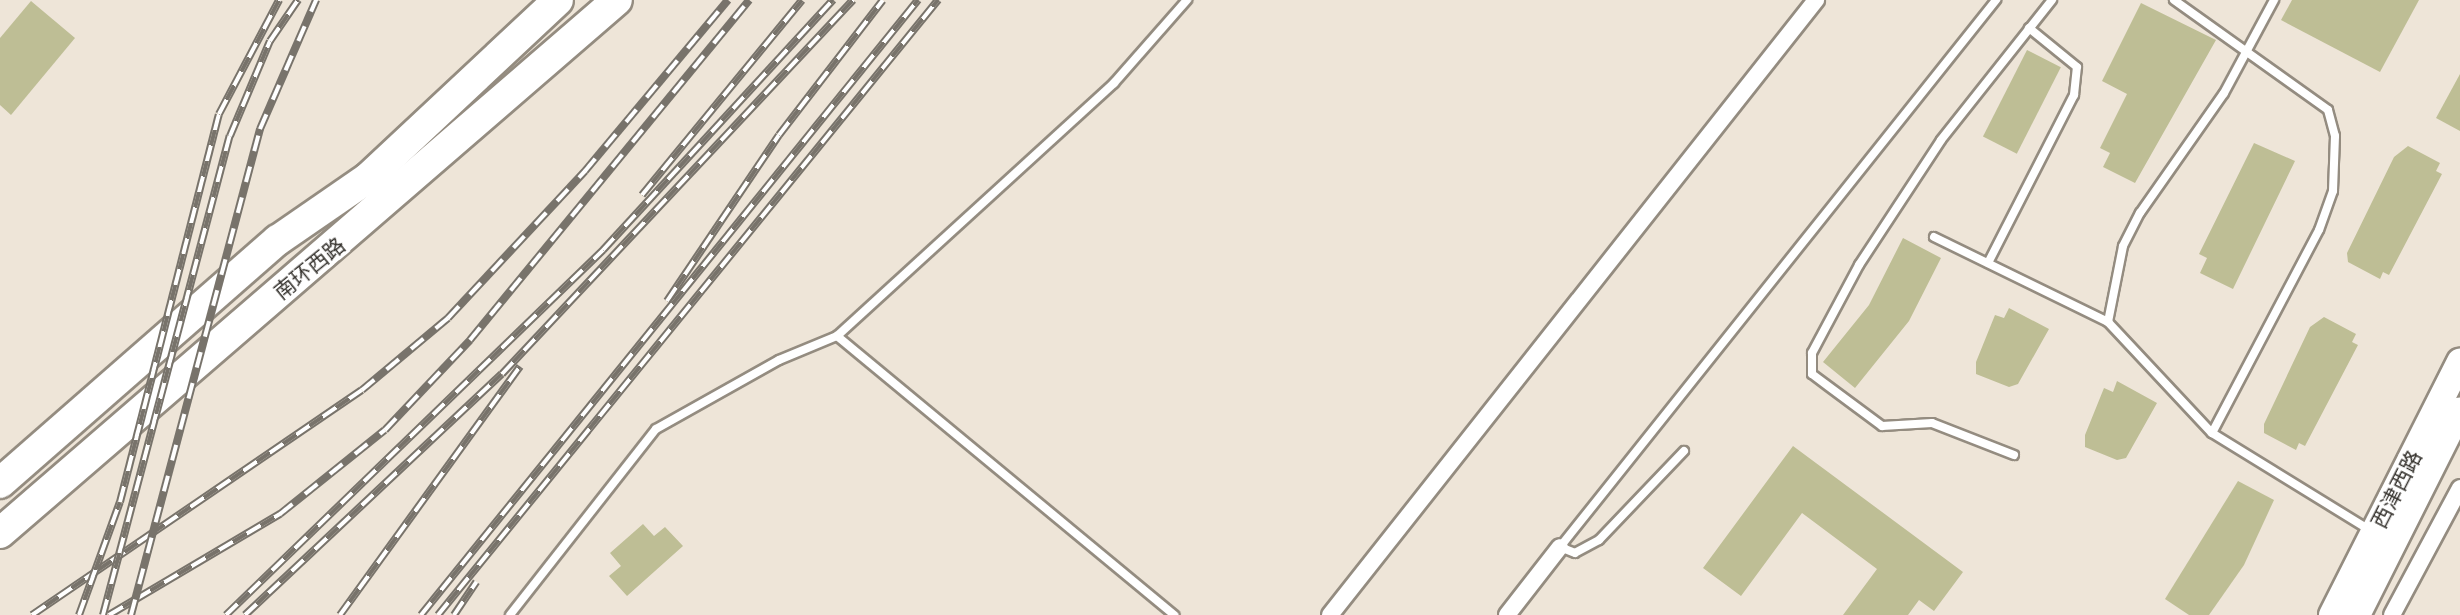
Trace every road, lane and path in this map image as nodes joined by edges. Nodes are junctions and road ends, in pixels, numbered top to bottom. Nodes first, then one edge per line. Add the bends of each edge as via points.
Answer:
1 (558, 0) edge
2 (617, 0) edge
3 (1187, 0) edge
4 (1815, 0) edge
5 (1996, 0) edge
6 (2052, 0) edge
7 (2174, 0) edge
8 (2274, 0) edge
9 (2029, 28) junction
10 (2248, 48) junction
11 (368, 178) junction
12 (389, 203) junction
13 (1934, 237) dead end
14 (1988, 263) junction
15 (2108, 322) junction
16 (837, 336) junction
17 (2460, 362) edge
18 (2460, 410) edge
19 (2212, 433) junction
20 (1684, 452) dead end
21 (2014, 455) dead end
22 (0, 483) edge
23 (2460, 488) edge
24 (0, 533) edge
25 (2373, 533) junction
26 (1560, 547) junction
27 (510, 615) edge
28 (1174, 615) edge
29 (1330, 615) edge
30 (1507, 615) edge
31 (2332, 615) edge
32 (2357, 615) edge
33 (2392, 615) edge

1 - 11 highway, 南环西路
2 - 12 highway, 南环西路
3 - 16 lane via 1114,83
4 - 29 street
5 - 26 lane
6 - 9 lane
7 - 10 lane
8 - 10 lane
9 - 14 lane via 2077,67 2074,96
9 - 21 lane via 1941,140 1858,265 1812,353 1812,374 1882,426 1932,423
10 - 15 lane via 2224,93 2140,213 2123,246
10 - 19 lane via 2328,110 2335,136 2333,191 2289,290
11 - 12 lane
11 - 22 highway, 南环西路 via 278,240
12 - 24 highway, 南环西路
13 - 14 lane
14 - 15 lane
15 - 19 lane
16 - 27 lane via 779,360 656,429
16 - 28 lane
17 - 25 main road, 西津西路
18 - 32 main road, 西津西路
19 - 25 lane
20 - 26 lane via 1599,540 1575,553
23 - 33 street
25 - 31 main road, 西津西路
26 - 30 street

